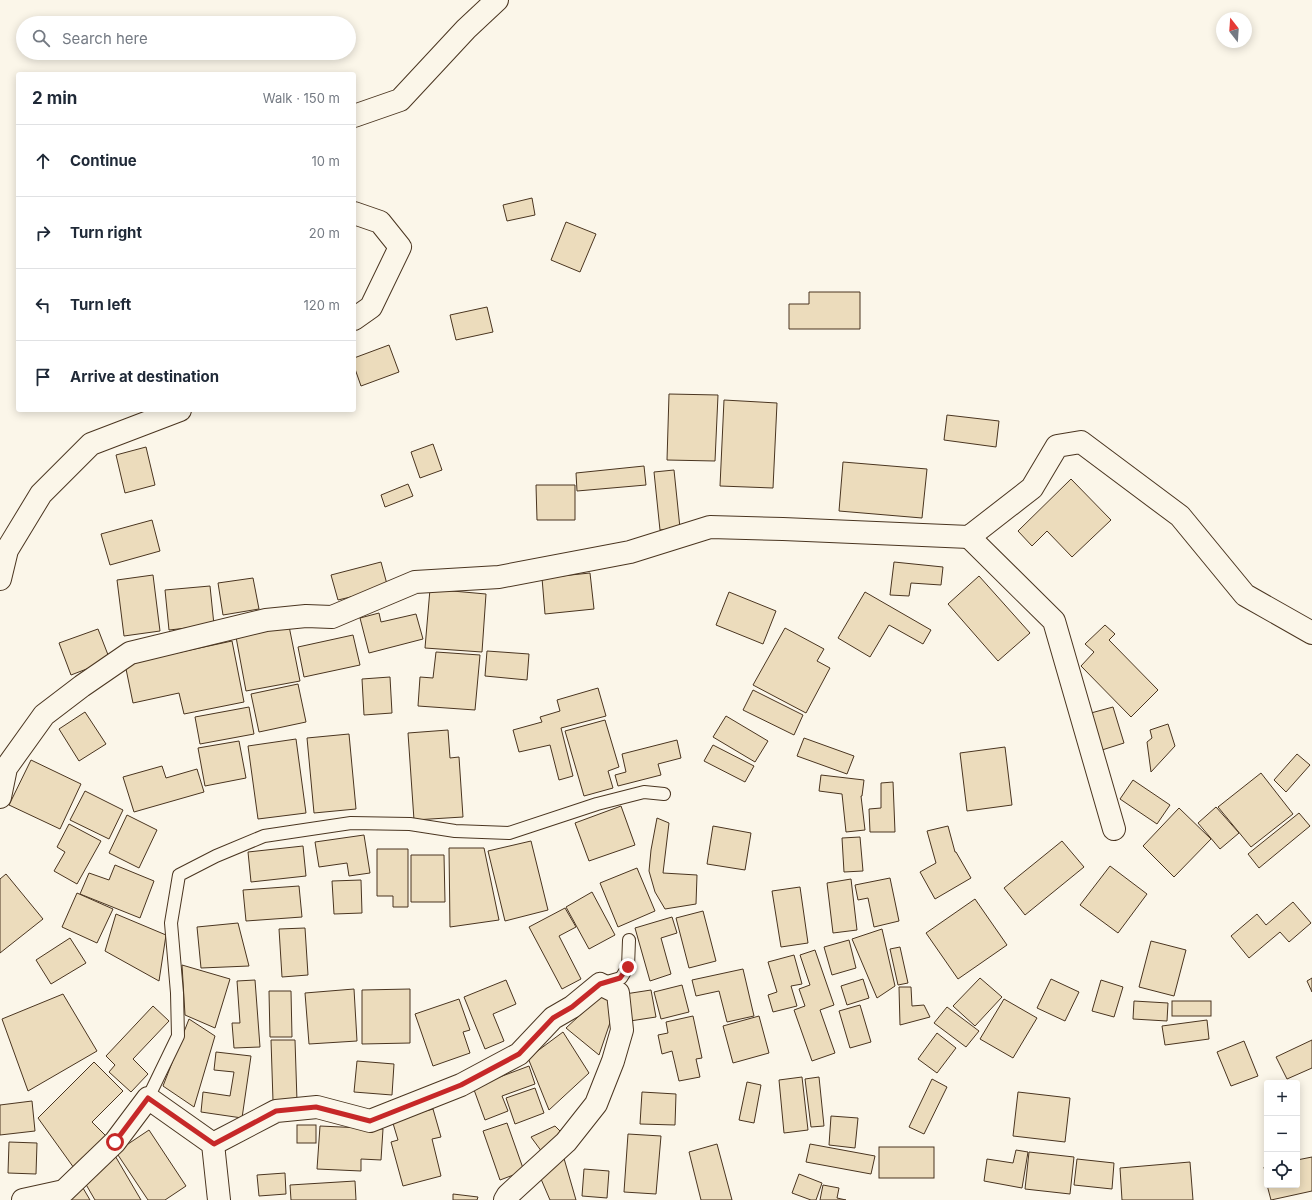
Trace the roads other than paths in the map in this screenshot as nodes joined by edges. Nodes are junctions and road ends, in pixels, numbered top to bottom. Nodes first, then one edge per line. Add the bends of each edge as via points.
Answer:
1 (498, 0) edge
2 (356, 115) edge
3 (356, 214) edge
4 (356, 318) edge
5 (175, 412) edge
6 (969, 538) junction
7 (0, 579) edge
8 (1312, 633) edge
9 (664, 794) dead end
10 (0, 797) edge
11 (1114, 829) dead end
12 (629, 940) dead end
13 (600, 984) junction
14 (148, 1098) junction
15 (214, 1144) junction
16 (23, 1200) edge
17 (219, 1200) edge
18 (505, 1200) edge

1 - 2 street via 466,29 400,100
3 - 4 street via 380,222 400,247 371,307
5 - 7 street via 91,444 41,494 7,550
6 - 8 street via 1032,488 1057,446 1081,442 1180,516 1245,595
6 - 10 street via 710,527 630,552 499,577 415,582 332,617 306,616 266,620 130,653 44,715 6,768
6 - 11 street via 1054,621
9 - 14 lane via 644,792 597,804 509,833 455,831 410,824 351,823 264,836 179,875 171,923 178,993 178,1036
12 - 13 lane via 628,967 620,978
13 - 15 street via 572,1007 553,1018 519,1054 461,1085 370,1121 316,1107 276,1111
13 - 18 street via 618,993 622,1030 596,1104 566,1142
14 - 15 street
14 - 16 street via 115,1142 64,1191
15 - 17 street

